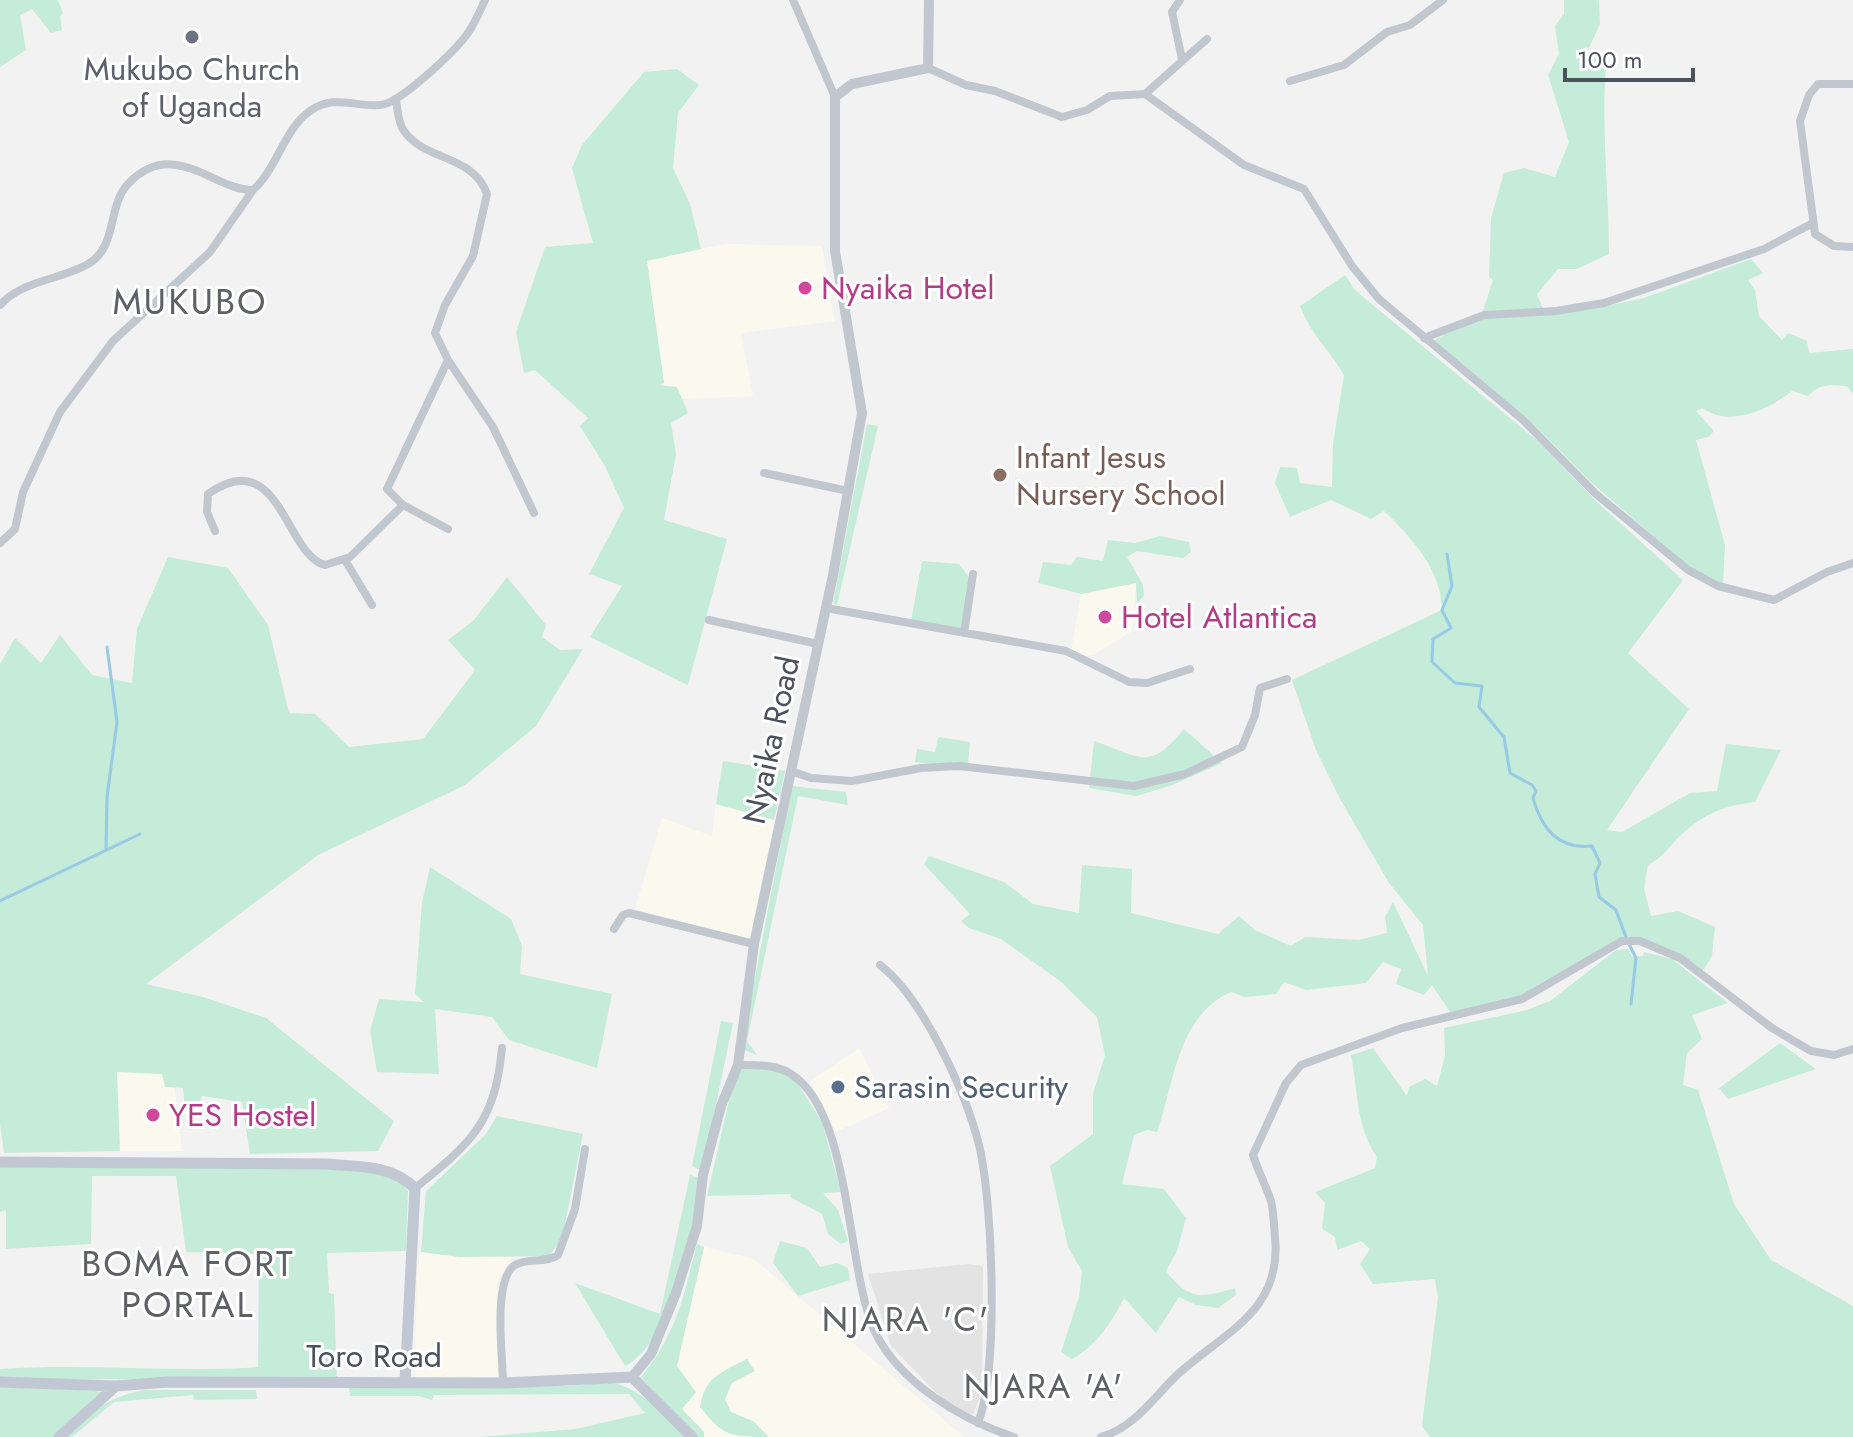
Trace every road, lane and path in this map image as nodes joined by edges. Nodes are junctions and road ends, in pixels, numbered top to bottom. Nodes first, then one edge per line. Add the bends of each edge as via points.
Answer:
1 (485, 0) edge
2 (793, 0) edge
3 (929, 0) edge
4 (1180, 0) edge
5 (1443, 0) edge
6 (1207, 39) dead end
7 (1182, 59) junction
8 (928, 68) junction
9 (1290, 81) dead end
10 (1853, 84) edge
11 (1145, 94) junction
12 (835, 97) junction
13 (396, 101) junction
14 (253, 190) junction
15 (1811, 224) junction
16 (1853, 247) edge
17 (0, 305) edge
18 (1424, 338) junction
19 (448, 360) junction
20 (764, 473) dead end
21 (848, 491) junction
22 (403, 505) junction
23 (534, 513) dead end
24 (448, 529) dead end
25 (215, 531) dead end
26 (0, 543) edge
27 (345, 560) junction
28 (1850, 567) edge
29 (973, 574) dead end
30 (372, 605) dead end
31 (826, 608) junction
32 (709, 620) dead end
33 (964, 633) junction
34 (818, 644) junction
35 (1190, 669) dead end
36 (1287, 679) dead end
37 (791, 771) junction
38 (614, 929) dead end
39 (754, 944) junction
40 (880, 965) dead end
41 (502, 1048) dead end
42 (1853, 1049) edge
43 (738, 1065) junction
44 (585, 1149) dead end
45 (0, 1162) edge
46 (415, 1188) junction
47 (632, 1377) junction
48 (0, 1382) edge
49 (405, 1382) junction
50 (503, 1383) junction
51 (116, 1386) junction
52 (978, 1423) junction
53 (59, 1437) edge
54 (692, 1437) edge
55 (1014, 1437) edge
56 (1101, 1437) edge

1 - 13 street via 469,32 443,62
2 - 12 street
3 - 8 street
4 - 7 street via 1172,12
5 - 9 street via 1344,65
6 - 7 street
7 - 11 street
8 - 11 street via 1062,117 1110,96
8 - 12 street via 852,84
10 - 15 street via 1818,84 1800,121
11 - 18 street via 1244,165 1304,189 1367,285
12 - 21 street, Nyaika Road via 835,251 862,413
13 - 14 street via 383,106 320,104 306,113
13 - 19 street via 400,124 410,137 475,172 487,194 473,256 438,319 435,333
14 - 17 street via 186,166 143,172 117,200 104,247 89,263 49,277
14 - 26 street via 210,252 113,341 60,412 23,492 15,529
15 - 16 street via 1829,244
15 - 18 street via 1764,249 1604,303 1484,315
18 - 28 street via 1530,426 1596,494 1701,578 1774,600
19 - 22 street via 388,480 387,489
19 - 23 street via 493,427
20 - 21 street
21 - 31 street, Nyaika Road
22 - 24 street
22 - 27 street
25 - 27 street via 205,504 208,494 231,484 253,484 269,493 316,561 325,565
27 - 30 street
29 - 33 street
31 - 33 street
31 - 34 street, Nyaika Road
32 - 34 street
33 - 35 street via 1066,651 1129,682 1147,683
34 - 37 street, Nyaika Road
36 - 37 street via 1260,688 1242,747 1185,774 1134,786 947,766 852,781
37 - 39 street, Nyaika Road
38 - 39 street via 629,913
39 - 43 street, Nyaika Road
40 - 52 street via 907,992 942,1056 980,1153 991,1330 987,1389
41 - 46 street via 499,1077 483,1124
42 - 56 street via 1834,1055 1811,1051 1680,958 1628,940 1522,999 1402,1028 1301,1065 1286,1083 1253,1155 1272,1204 1277,1259 1268,1292 1252,1314 1141,1413
43 - 47 street, Nyaika Road via 703,1175 697,1226 676,1293 651,1354
43 - 52 street via 772,1066 804,1084 834,1150 875,1333 926,1390
44 - 50 street via 575,1209 558,1255 520,1262 504,1281
45 - 46 main road via 326,1164 390,1171
46 - 49 main road
47 - 50 main road, Toro Road
47 - 54 main road
48 - 51 main road, Toro Road
49 - 50 main road, Toro Road
49 - 51 main road, Toro Road
51 - 53 main road
52 - 55 street

